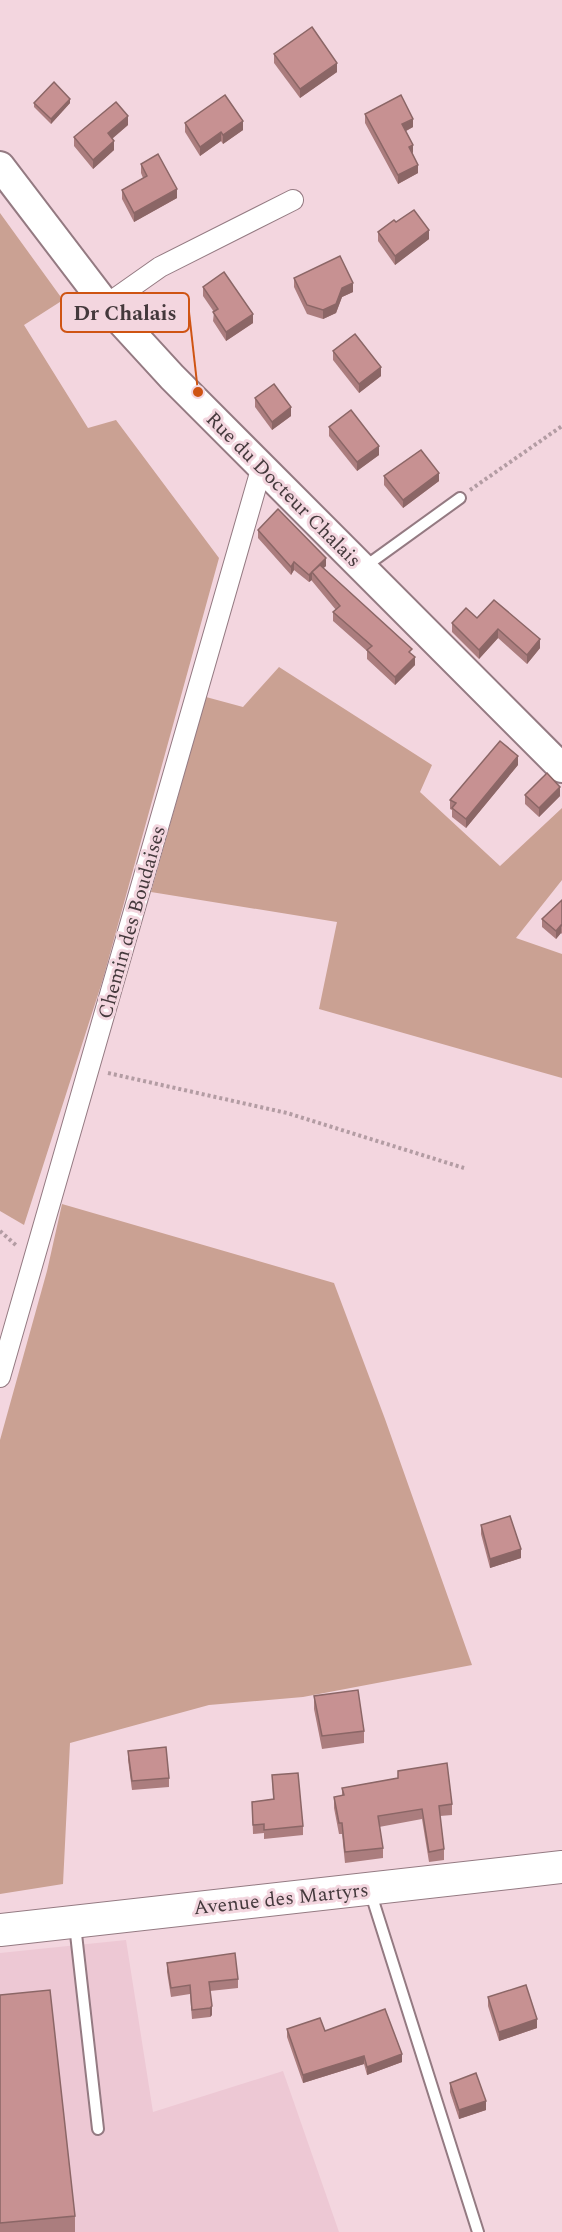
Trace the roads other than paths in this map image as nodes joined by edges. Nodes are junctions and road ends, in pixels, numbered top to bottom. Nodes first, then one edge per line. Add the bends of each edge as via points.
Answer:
1 (0, 166) edge
2 (293, 200) dead end
3 (106, 305) junction
4 (262, 466) junction
5 (460, 498) road end
6 (363, 568) junction
7 (562, 768) edge
8 (0, 1377) edge
9 (562, 1867) edge
10 (369, 1888) junction
11 (75, 1921) junction
12 (0, 1930) edge
13 (98, 2129) dead end
14 (478, 2232) edge

1 - 3 main road, Rue du Docteur Chalais
2 - 3 street via 160,267
3 - 4 main road, Rue du Docteur Chalais
4 - 6 main road, Rue du Docteur Chalais
4 - 8 street, Chemin des Boudaises
5 - 6 lane
6 - 7 main road, Rue du Docteur Chalais
9 - 10 main road, Avenue des Martyrs
10 - 11 main road, Avenue des Martyrs
10 - 14 lane
11 - 12 main road, Avenue des Martyrs
11 - 13 lane

